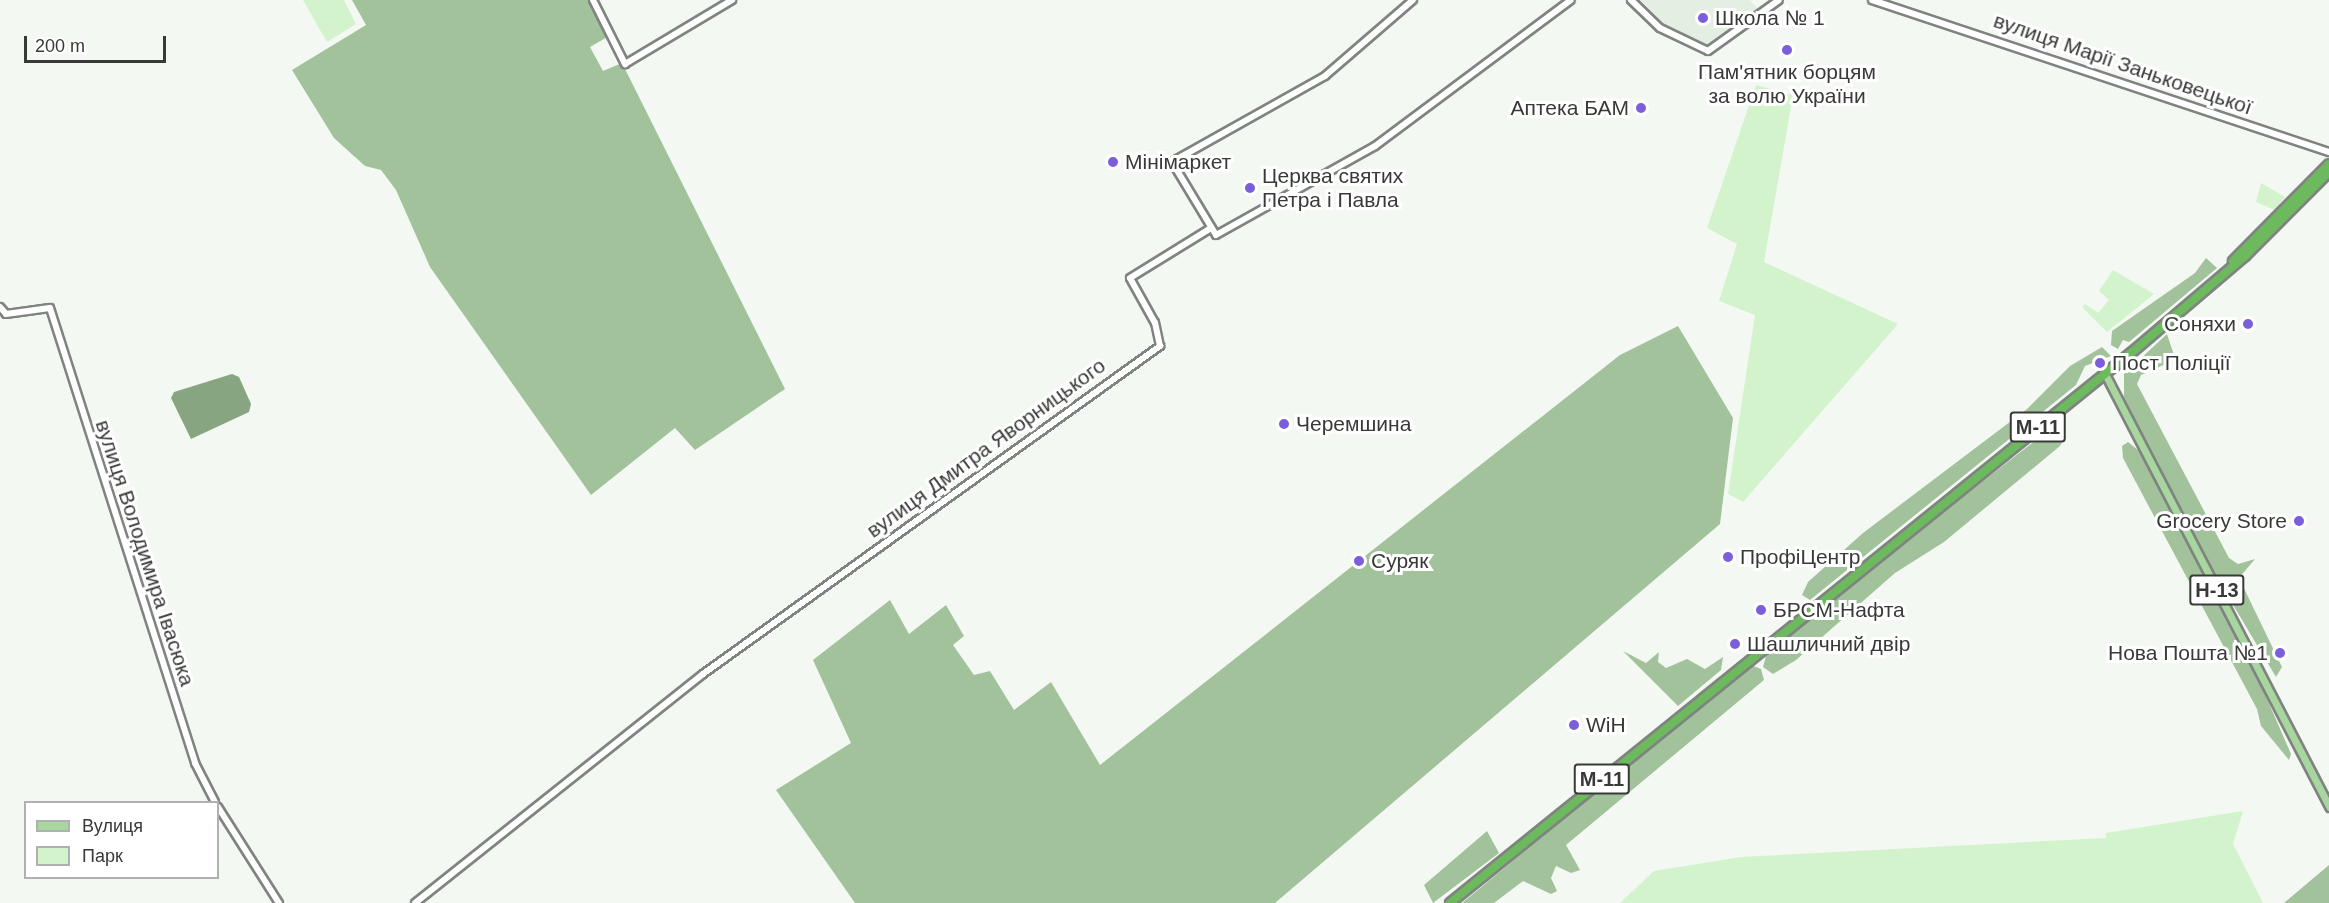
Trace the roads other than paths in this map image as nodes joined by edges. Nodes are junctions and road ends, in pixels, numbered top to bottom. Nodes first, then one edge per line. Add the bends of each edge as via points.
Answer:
1 (593, 0) edge
2 (732, 0) edge
3 (1413, 0) edge
4 (1571, 0) edge
5 (1631, 0) edge
6 (1779, 0) edge
7 (1872, 0) edge
8 (1895, 3) edge
9 (2329, 152) edge
10 (2329, 164) edge
11 (2329, 172) edge
12 (1211, 228) junction
13 (2227, 269) junction
14 (0, 307) edge
15 (2105, 374) junction
16 (214, 801) edge
17 (2329, 807) edge
18 (219, 809) edge
19 (279, 903) edge
20 (415, 903) edge
21 (1450, 903) edge

1 - 2 street via 625,64
3 - 12 street via 1325,76 1173,162
4 - 12 street via 1382,141 1216,235
5 - 6 street via 1660,28 1708,51
7 - 8 street, вулиця Марії Заньковецької
8 - 9 street, вулиця Марії Заньковецької
10 - 13 highway, М-11
11 - 13 highway, М-11
12 - 20 street, вулиця Дмитра Яворницького via 1131,278 1155,323 1160,346 780,618
13 - 15 highway, М-11
14 - 16 street, вулиця Володимира Івасюка via 6,314 50,310 195,763
15 - 17 main road, Н-13
15 - 21 highway, М-11
18 - 19 street

